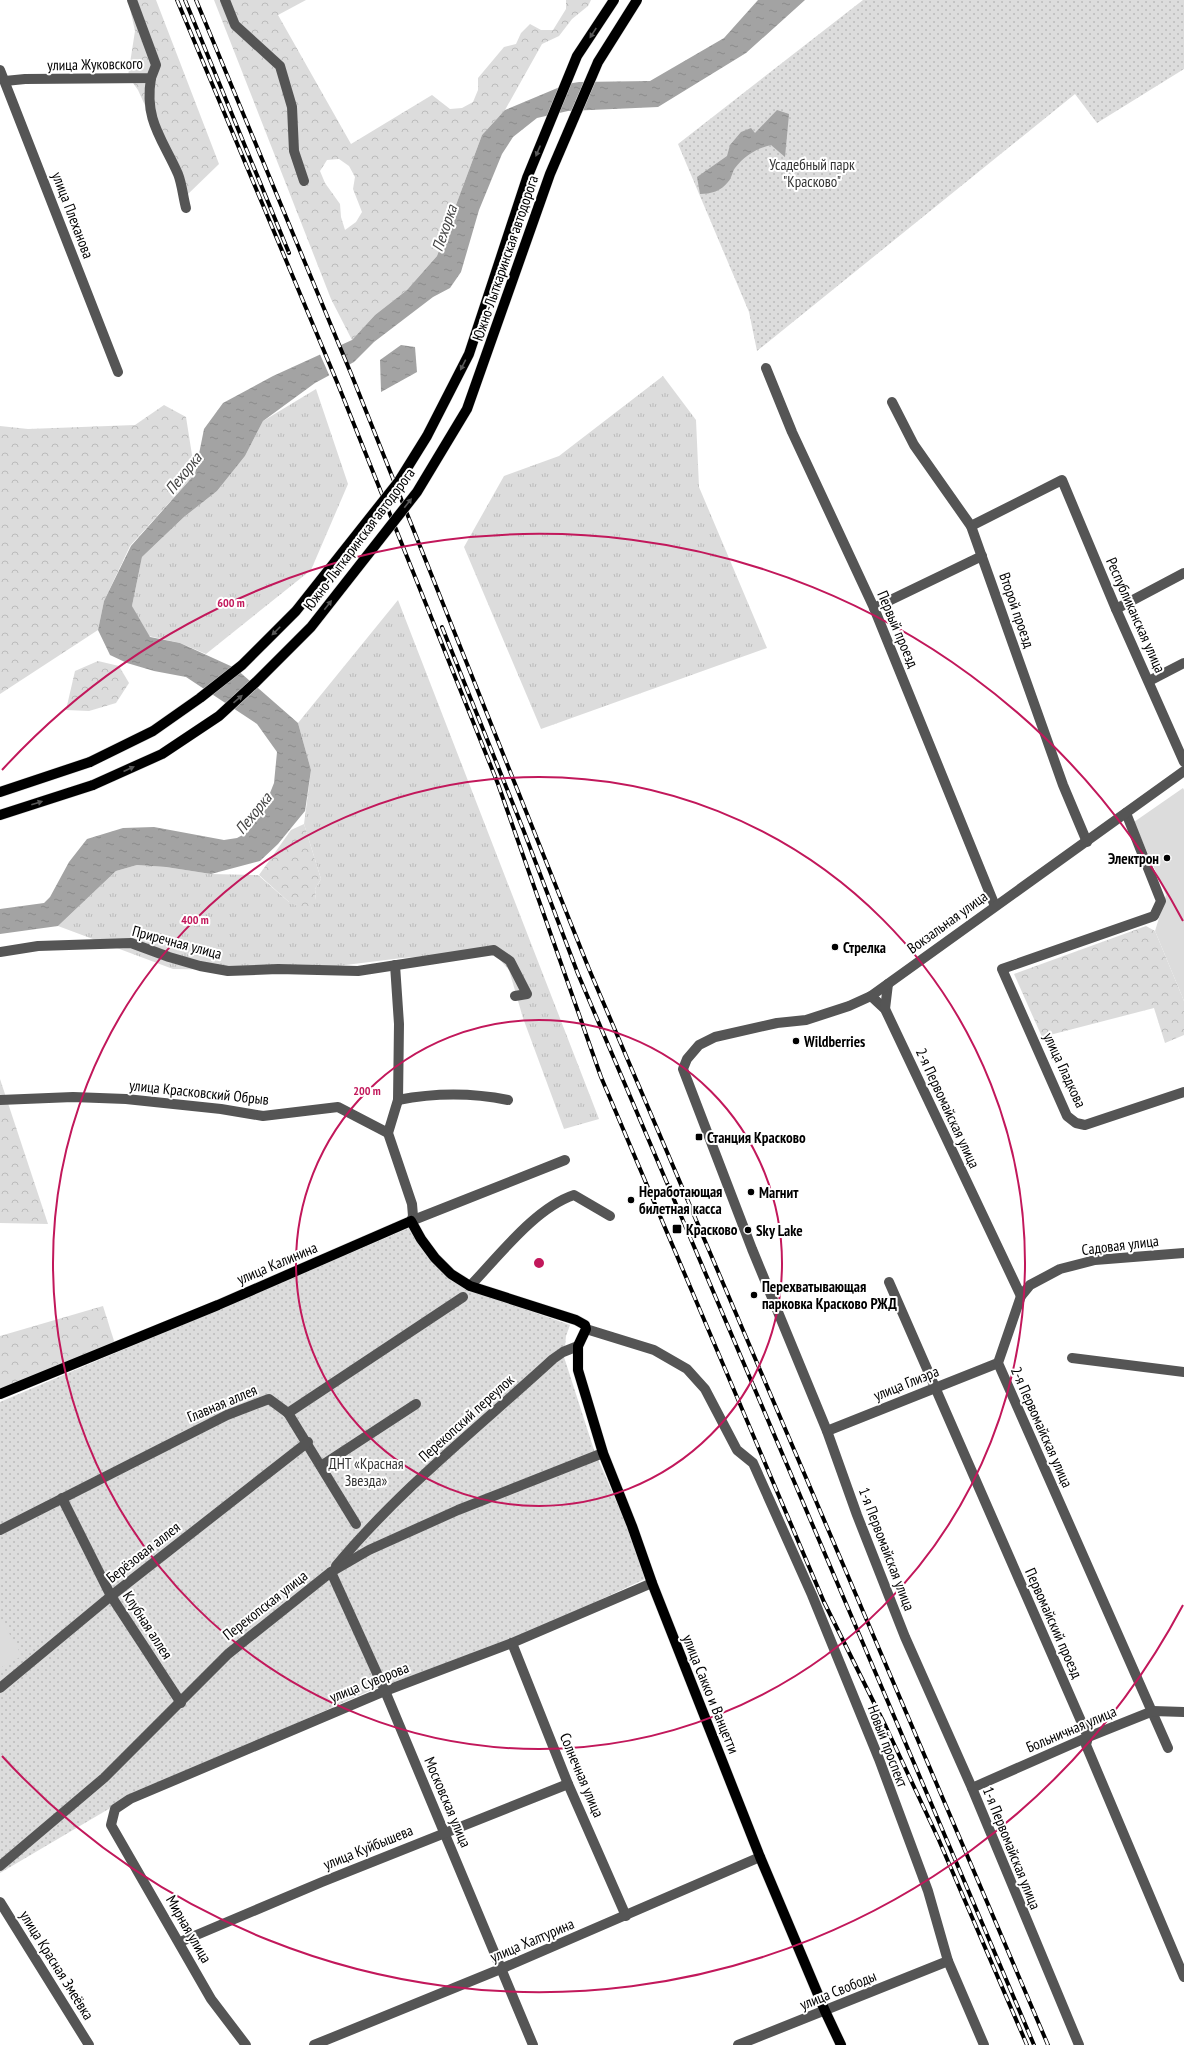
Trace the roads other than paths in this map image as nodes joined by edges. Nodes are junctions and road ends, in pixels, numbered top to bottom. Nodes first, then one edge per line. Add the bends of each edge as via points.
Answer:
1 (132, 0) edge
2 (225, 0) edge
3 (614, 0) edge
4 (638, 0) edge
5 (0, 70) edge
6 (151, 78) junction
7 (5, 81) junction
8 (304, 181) dead end
9 (186, 208) dead end
10 (766, 368) dead end
11 (118, 372) dead end
12 (892, 402) dead end
13 (971, 526) junction
14 (982, 556) junction
15 (1184, 573) edge
16 (874, 608) junction
17 (1116, 609) junction
18 (1184, 663) edge
19 (1149, 681) junction
20 (1184, 762) edge
21 (1182, 776) edge
22 (0, 792) edge
23 (1126, 813) junction
24 (0, 815) edge
25 (1086, 842) junction
26 (995, 906) junction
27 (0, 952) edge
28 (395, 965) junction
29 (888, 984) junction
30 (515, 996) dead end
31 (871, 996) junction
32 (885, 1009) junction
33 (687, 1059) joint
34 (1184, 1092) edge
35 (0, 1100) edge
36 (398, 1100) junction
37 (508, 1100) dead end
38 (388, 1133) junction
39 (565, 1160) dead end
40 (610, 1216) dead end
41 (411, 1221) junction
42 (1184, 1253) edge
43 (889, 1282) dead end
44 (470, 1286) junction
45 (463, 1296) dead end
46 (1021, 1296) junction
47 (586, 1329) junction
48 (578, 1346) junction
49 (1072, 1358) dead end
50 (998, 1363) junction
51 (1184, 1372) edge
52 (935, 1387) junction
53 (0, 1394) edge
54 (416, 1404) dead end
55 (288, 1413) junction
56 (827, 1431) junction
57 (308, 1442) junction
58 (603, 1453) junction
59 (321, 1466) junction
60 (62, 1498) junction
61 (356, 1524) dead end
62 (0, 1530) edge
63 (331, 1572) junction
64 (652, 1583) junction
65 (111, 1596) junction
66 (512, 1643) junction
67 (0, 1688) edge
68 (385, 1691) junction
69 (180, 1703) junction
70 (1153, 1711) junction
71 (1184, 1712) edge
72 (1088, 1737) junction
73 (1168, 1748) dead end
74 (568, 1784) junction
75 (972, 1788) junction
76 (111, 1825) joint
77 (445, 1833) junction
78 (760, 1858) junction
79 (0, 1866) edge
80 (0, 1902) edge
81 (626, 1916) junction
82 (180, 1942) junction
83 (948, 1961) junction
84 (503, 1968) junction
85 (1184, 1977) edge
86 (825, 2011) junction
87 (89, 2045) edge
88 (246, 2045) edge
89 (314, 2045) edge
90 (533, 2045) edge
91 (738, 2045) edge
92 (841, 2045) edge
93 (984, 2045) edge
94 (1079, 2045) edge

1 - 6 street, улица Жуковского via 156,65
2 - 8 street via 235,25 280,66 292,107 294,151
3 -> 22 main road, Южно-Лыткаринская автодорога, bridge via 578,56 527,178 469,354 427,436 399,481 296,611 242,665 200,698 153,731 90,762
24 -> 4 main road, Южно-Лыткаринская автодорога, bridge via 93,785 162,754 219,716 311,627 417,492 467,409 550,174 598,62
5 - 7 street, улица Плеханова
6 - 7 street, улица Жуковского
6 - 9 street via 148,95 153,124 178,176
7 - 11 street, улица Плеханова
10 - 16 street, Первый проезд via 792,432
12 - 13 street, Второй проезд via 914,445
13 - 14 street, Второй проезд
13 - 17 street, Республиканская улица via 1062,480
14 - 16 street
14 - 25 street, Второй проезд via 1063,785
15 - 17 street
16 - 26 street, Первый проезд
17 - 19 street, Республиканская улица
18 - 19 street
19 - 20 street, Республиканская улица
21 - 23 street, Вокзальная улица
23 - 25 street, Вокзальная улица
23 - 34 street, улица Гладкова via 1161,901 1154,916 1002,969 1067,1116 1076,1123 1085,1125
25 - 26 street, Вокзальная улица
26 - 29 street, Вокзальная улица
27 - 28 street, Приречная улица via 38,946 131,943 169,958 228,971 358,971
28 - 30 street, Приречная улица via 494,950 510,961 527,994
28 - 36 street via 399,1024
29 - 31 street, Вокзальная улица
29 - 32 street
31 - 32 street, 2-я Первомайская улица
31 - 33 street, Вокзальная улица via 806,1020 778,1023 715,1037 699,1045
32 - 46 street, 2-я Первомайская улица
33 - 56 street, 1-я Первомайская улица via 684,1069 686,1076 752,1249
35 - 38 street, улица Красковский Обрыв via 73,1097 126,1099 263,1116 338,1107
36 - 37 street via 440,1095
36 - 38 street
38 - 41 street via 412,1204
39 - 41 street, улица Калинина
40 - 44 street via 574,1195 566,1197 536,1217
41 - 44 main road via 440,1263 451,1274
41 - 53 main road, улица Калинина via 218,1305
42 - 46 street, Садовая улица via 1095,1260 1060,1269 1030,1285
43 - 52 street, Первомайский проезд
44 - 47 main road via 576,1320 585,1325
45 - 55 street
46 - 50 street, 2-я Первомайская улица
47 - 48 main road
47 - 83 street, Новый проспект via 654,1350 687,1369 705,1389 737,1450 753,1463 812,1595 879,1759 928,1891
48 - 58 main road, улица Сакко и Ванцетти via 578,1370
48 - 63 street, Перекопский переулок via 553,1359 392,1504
49 - 51 street
50 - 52 street, улица Глиэра
50 - 70 street, 2-я Первомайская улица
52 - 56 street, улица Глиэра
52 - 72 street, Первомайский проезд
54 - 59 street
55 - 57 street
55 - 60 street, Главная аллея via 269,1400 227,1415
56 - 75 street, 1-я Первомайская улица via 905,1637
57 - 59 street
57 - 65 street, Берёзовая аллея
58 - 63 street, Перекопская улица via 452,1513 370,1550
58 - 64 main road, улица Сакко и Ванцетти
59 - 61 street
60 - 62 street, Главная аллея
60 - 65 street, Клубная аллея
63 - 68 street, Московская улица
63 - 69 street, Перекопская улица via 228,1654
64 - 66 street, улица Суворова
64 - 78 main road, улица Сакко и Ванцетти
65 - 67 street, Берёзовая аллея
65 - 69 street, Клубная аллея
66 - 68 street, улица Суворова
66 - 74 street, Солнечная улица
68 - 76 street, улица Суворова via 130,1799 115,1809
68 - 77 street, Московская улица
69 - 79 street, Перекопская улица via 104,1778
70 - 71 street, Больничная улица
70 - 72 street, Больничная улица
70 - 73 street, 2-я Первомайская улица
72 - 75 street, Больничная улица
72 - 85 street, Первомайский проезд via 1086,1744
74 - 77 street, улица Куйбышева
74 - 81 street, Солнечная улица
75 - 94 street, 1-я Первомайская улица
76 - 82 street, Мирная улица
77 - 82 street, улица Куйбышева
77 - 84 street, Московская улица
78 - 81 street, улица Халтурина
78 - 86 main road, улица Сакко и Ванцетти
80 - 87 street, улица Красная Змеёвка
81 - 84 street, улица Халтурина
82 - 88 street, Мирная улица via 212,1999
83 - 86 street, улица Свободы
83 - 93 street, Новый проспект
84 - 89 street, улица Халтурина
84 - 90 street, Московская улица
86 - 91 street, улица Свободы
86 - 92 main road, улица Сакко и Ванцетти

